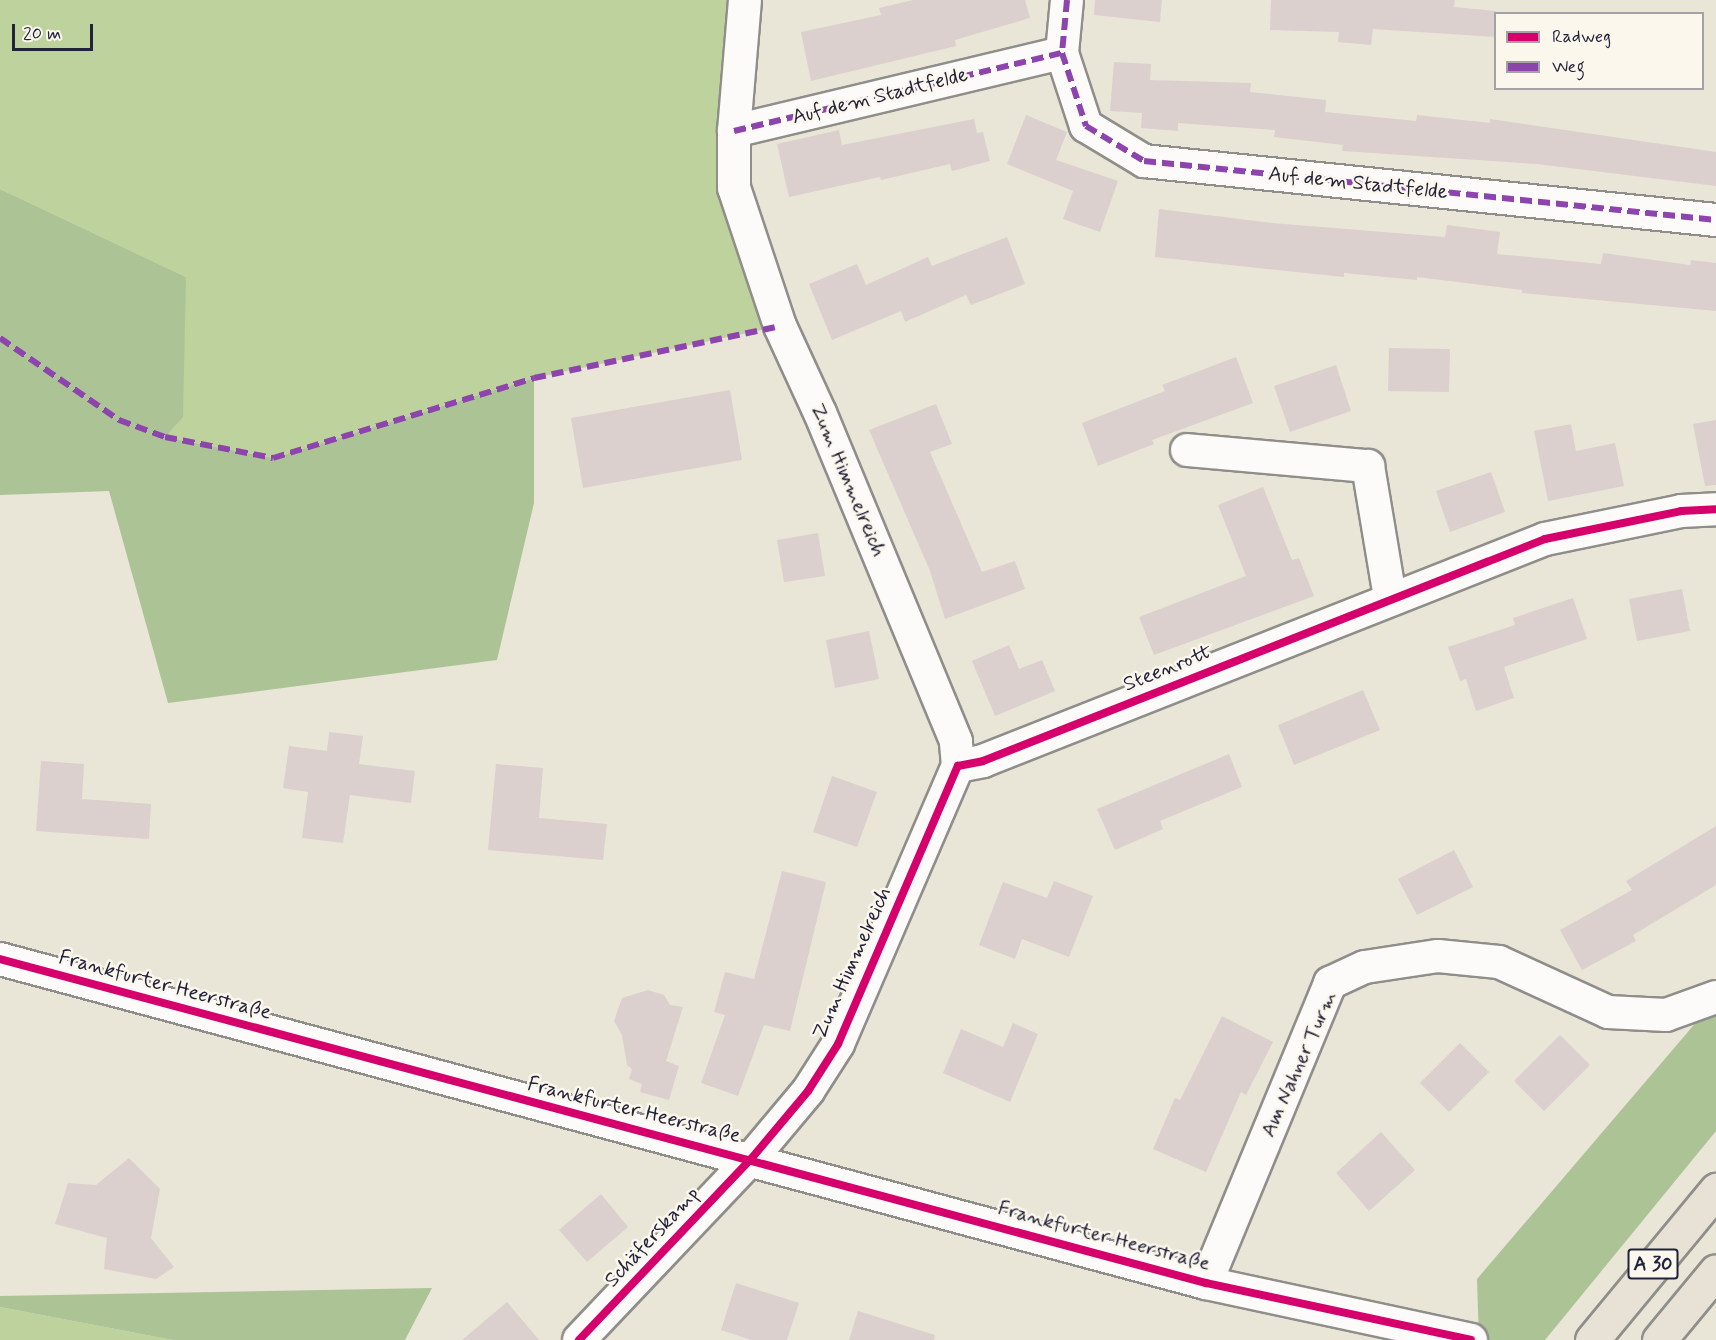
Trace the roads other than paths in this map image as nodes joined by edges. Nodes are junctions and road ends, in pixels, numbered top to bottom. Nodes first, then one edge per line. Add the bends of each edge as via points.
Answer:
1 (745, 0) edge
2 (1067, 0) edge
3 (1062, 53) junction
4 (734, 131) junction
5 (1716, 220) edge
6 (1186, 450) dead end
7 (1716, 509) edge
8 (1390, 598) junction
9 (958, 766) junction
10 (0, 959) edge
11 (1716, 997) edge
12 (751, 1159) junction
13 (1716, 1190) edge
14 (1716, 1271) edge
15 (1206, 1283) junction
16 (579, 1340) edge
17 (1472, 1340) edge
18 (1592, 1340) edge
19 (1659, 1340) edge

1 - 4 street, Zum Himmelreich
2 - 3 street, Auf dem Stadtfelde
3 - 4 street, Auf dem Stadtfelde
3 - 5 street, Auf dem Stadtfelde via 1086,126 1144,161
4 - 9 street, Zum Himmelreich via 734,188 780,326 956,741
6 - 8 street via 1368,466
7 - 8 street, Steenrott via 1681,511 1545,539
8 - 9 street, Steenrott via 983,761
9 - 12 street, Zum Himmelreich via 838,1044 808,1091
10 - 12 street, Frankfurter Heerstraße
11 - 15 street, Am Nahner Turm via 1666,1015 1608,1012 1499,962 1438,956 1365,967 1330,983
12 - 15 street, Frankfurter Heerstraße
12 - 16 street, Schäferskamp
13 - 18 highway, A 30
14 - 19 highway, A 30
15 - 17 street, Frankfurter Heerstraße

